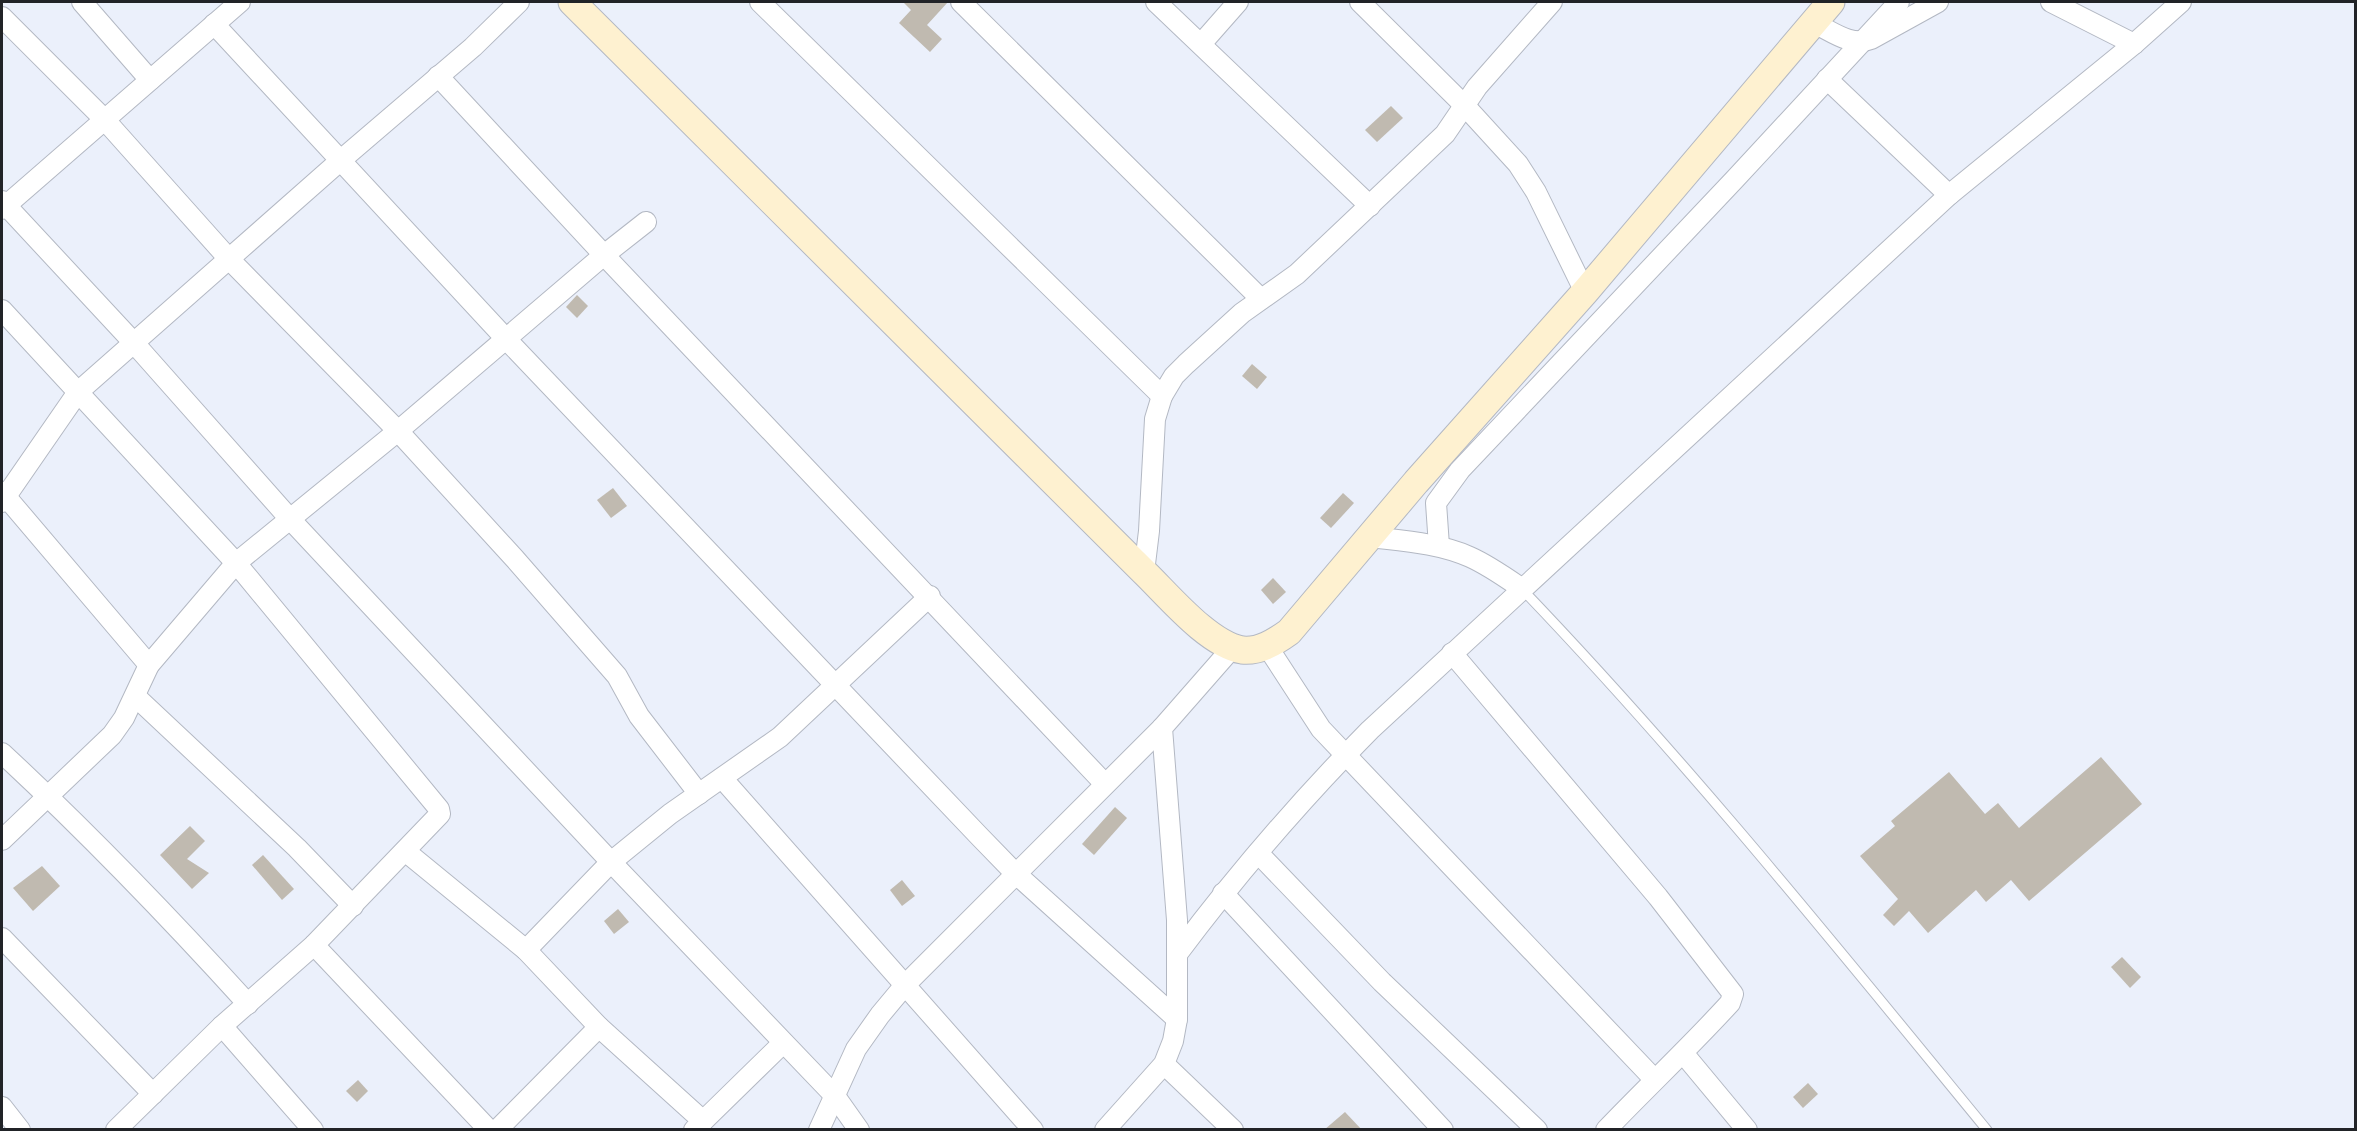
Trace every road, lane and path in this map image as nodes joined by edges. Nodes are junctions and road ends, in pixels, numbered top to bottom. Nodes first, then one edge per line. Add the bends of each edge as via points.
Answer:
1 (82, 2) edge
2 (240, 2) edge
3 (519, 2) edge
4 (572, 2) edge
5 (760, 2) edge
6 (961, 2) edge
7 (1156, 2) edge
8 (1238, 2) edge
9 (1360, 2) edge
10 (1550, 2) edge
11 (1831, 2) edge
12 (1899, 2) edge
13 (1938, 2) edge
14 (2051, 2) edge
15 (2181, 2) edge
16 (2, 17) edge
17 (1815, 23) junction
18 (214, 24) junction
19 (1861, 42) junction
20 (1201, 44) junction
21 (2134, 44) junction
22 (438, 76) junction
23 (1827, 79) junction
24 (150, 80) junction
25 (1465, 106) junction
26 (104, 119) junction
27 (341, 160) junction
28 (1949, 195) junction
29 (3, 205) edge
30 (1370, 206) junction
31 (646, 222) dead end
32 (604, 255) junction
33 (229, 259) junction
34 (1585, 292) junction
35 (1261, 299) junction
36 (2, 310) edge
37 (507, 339) junction
38 (134, 343) junction
39 (78, 392) junction
40 (1162, 396) junction
41 (398, 431) junction
42 (3, 497) edge
43 (290, 519) junction
44 (1370, 537) junction
45 (1439, 546) junction
46 (236, 563) junction
47 (1144, 572) junction
48 (1521, 588) junction
49 (930, 596) junction
50 (1267, 646) junction
51 (1233, 647) junction
52 (1452, 653) junction
53 (149, 665) junction
54 (837, 684) junction
55 (135, 696) junction
56 (1162, 728) junction
57 (2, 753) edge
58 (1345, 755) junction
59 (722, 778) junction
60 (1105, 783) junction
61 (699, 794) junction
62 (47, 795) junction
63 (2, 840) edge
64 (405, 851) junction
65 (1258, 853) junction
66 (611, 862) junction
67 (1015, 873) junction
68 (1223, 893) junction
69 (353, 906) junction
70 (2, 938) edge
71 (314, 945) junction
72 (526, 950) junction
73 (1178, 953) junction
74 (905, 985) junction
75 (248, 1004) junction
76 (1177, 1019) junction
77 (222, 1026) junction
78 (599, 1027) junction
79 (783, 1043) junction
80 (1683, 1053) junction
81 (1164, 1064) junction
82 (1654, 1079) junction
83 (153, 1094) junction
84 (836, 1096) junction
85 (2, 1107) edge
86 (699, 1125) edge
87 (20, 1130) edge
88 (116, 1130) edge
89 (313, 1130) edge
90 (489, 1130) edge
91 (497, 1130) edge
92 (819, 1130) edge
93 (859, 1130) edge
94 (1033, 1130) edge
95 (1105, 1130) edge
96 (1233, 1130) edge
97 (1443, 1130) edge
98 (1537, 1130) edge
99 (1606, 1130) edge
100 (1747, 1130) edge
101 (1987, 1130) edge

1 - 24 street
2 - 18 street
3 - 22 street
4 - 47 main road
5 - 40 street
6 - 35 street
7 - 20 street
8 - 20 street
9 - 25 street
10 - 25 street
11 - 17 main road
12 - 19 street
13 - 19 street
14 - 21 street
15 - 21 street
16 - 26 street
17 - 19 street via 1852,42
17 - 34 main road
18 - 24 street
18 - 27 street
19 - 23 street
20 - 30 street
21 - 28 street
22 - 27 street
22 - 32 street
23 - 28 street
23 - 45 street via 1455,476 1436,503
24 - 26 street
25 - 30 street via 1445,134
25 - 34 street via 1527,177
26 - 29 street
26 - 33 street
27 - 33 street
27 - 37 street
28 - 48 street via 1687,440
29 - 38 street
30 - 35 street via 1297,274
31 - 32 street
32 - 37 street
32 - 49 street
33 - 38 street
33 - 41 street
34 - 44 main road
35 - 40 street via 1186,364
36 - 39 street
37 - 41 street
37 - 54 street
38 - 39 street
38 - 43 street
39 - 42 street
39 - 46 street
40 - 47 street via 1155,419
41 - 43 street
41 - 61 street via 617,676 639,716
42 - 53 street
43 - 46 street
43 - 66 street
44 - 45 street
44 - 50 main road via 1289,633
45 - 48 street via 1469,556
46 - 53 street
46 - 64 street via 439,809 439,817
47 - 51 main road via 1211,635
48 - 52 street
48 - 101 lane via 1712,799
49 - 54 street
49 - 60 street
50 - 51 main road via 1244,650
50 - 58 street via 1321,729
51 - 56 street
52 - 58 street
52 - 80 street via 1658,897 1733,994 1730,1003
53 - 55 street
54 - 59 street via 780,737
54 - 67 street
55 - 62 street via 112,735
55 - 69 street
56 - 60 street
56 - 73 street
57 - 62 street
58 - 65 street
58 - 82 street
59 - 61 street
59 - 74 street
60 - 67 street
61 - 66 street
62 - 63 street
62 - 75 street via 164,912
64 - 69 street
64 - 72 street
65 - 68 street
65 - 98 street via 1382,982
66 - 72 street
66 - 79 street
67 - 74 street
67 - 76 street
68 - 73 street
68 - 97 street
69 - 71 street
70 - 83 street
71 - 75 street
71 - 90 street
72 - 78 street
73 - 76 street
74 - 84 street via 865,1035
74 - 94 street
75 - 77 street
76 - 81 street
77 - 83 street
77 - 89 street
78 - 86 street
78 - 91 street
79 - 84 street
79 - 86 street
80 - 82 street
80 - 100 street
81 - 95 street
81 - 96 street
82 - 99 street
83 - 88 street
84 - 92 street
84 - 93 street
85 - 87 street

